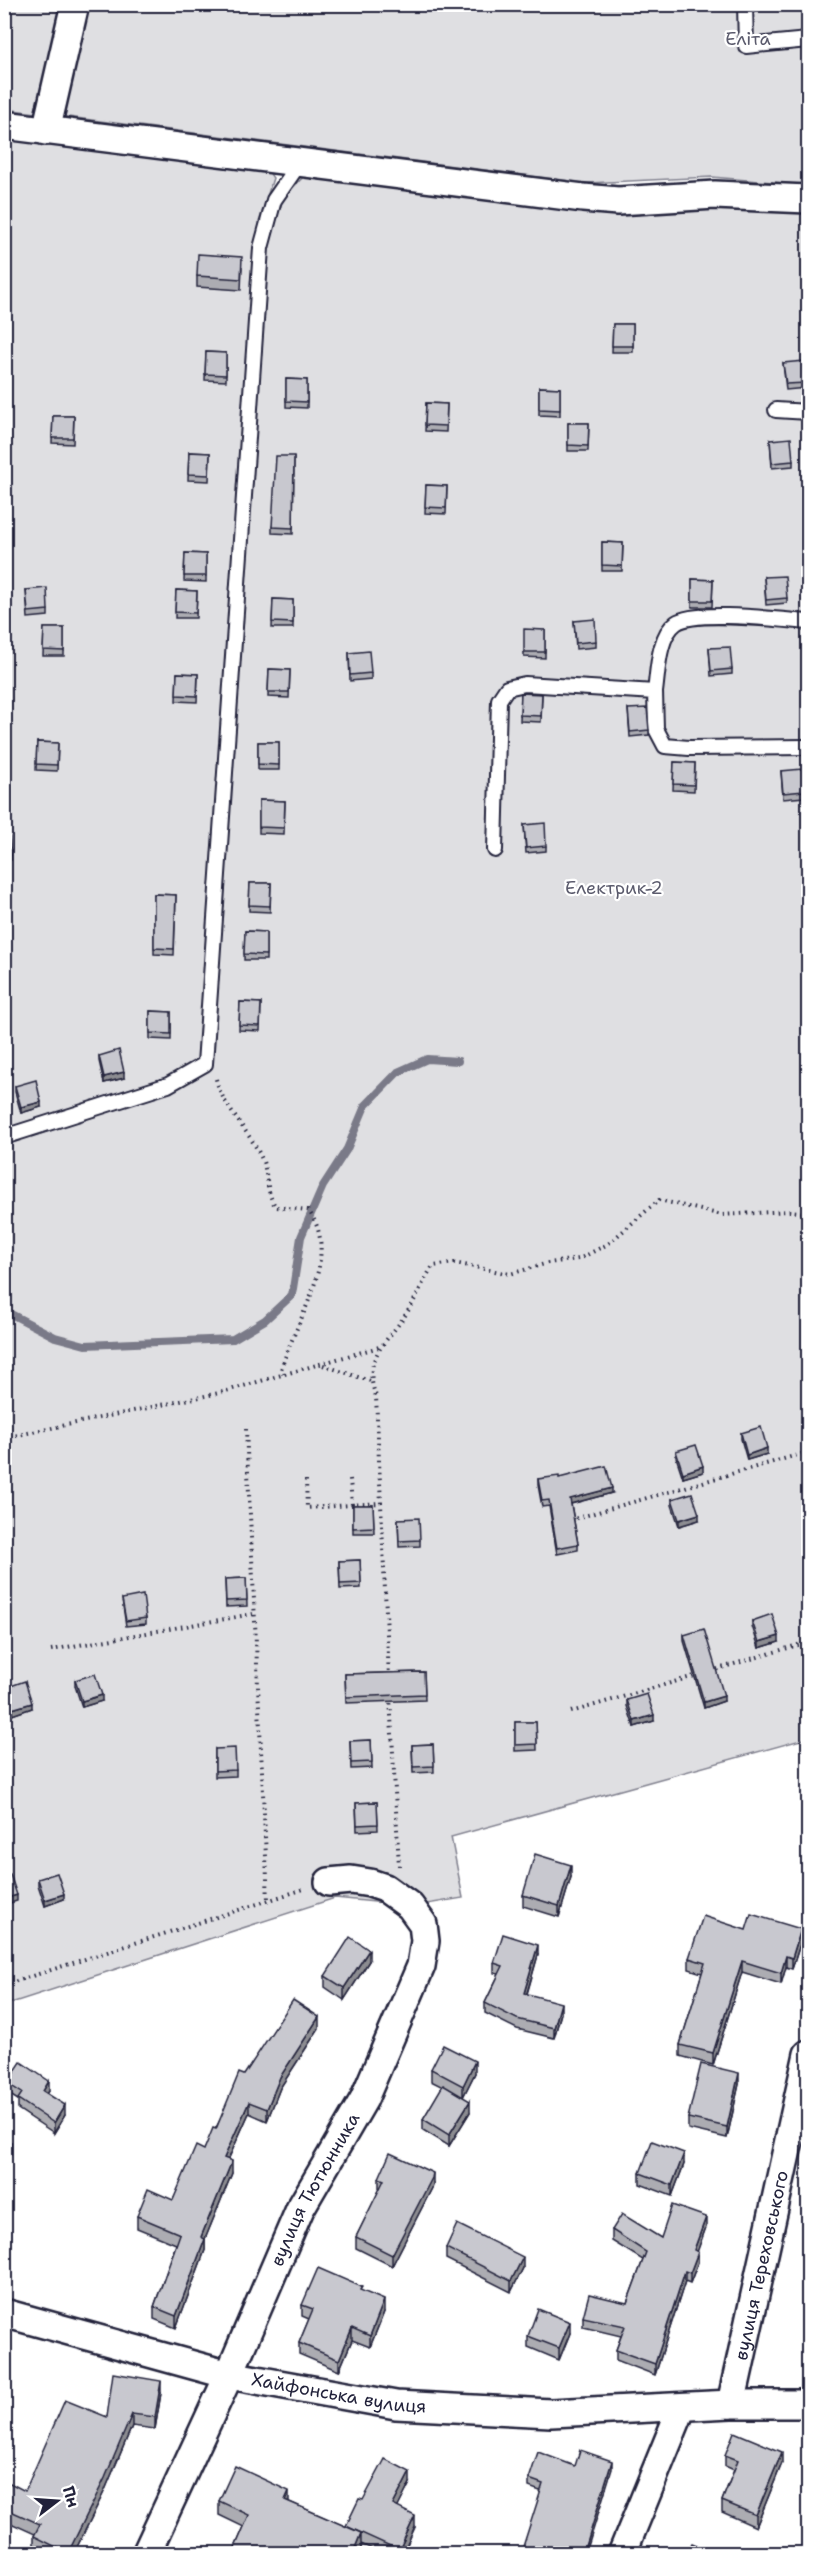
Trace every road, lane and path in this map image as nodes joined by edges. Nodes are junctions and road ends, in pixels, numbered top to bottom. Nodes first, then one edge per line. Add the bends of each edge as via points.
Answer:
1 (75, 4) edge
2 (745, 4) edge
3 (808, 40) edge
4 (4, 125) edge
5 (46, 131) junction
6 (299, 164) junction
7 (808, 199) edge
8 (776, 410) dead end
9 (808, 412) edge
10 (808, 622) edge
11 (655, 692) junction
12 (808, 747) edge
13 (495, 850) dead end
14 (205, 1064) junction
15 (4, 1137) edge
16 (808, 1213) edge
17 (380, 1346) junction
18 (323, 1365) junction
19 (284, 1376) junction
20 (370, 1381) junction
21 (246, 1429) dead end
22 (4, 1438) edge
23 (808, 1452) edge
24 (350, 1479) dead end
25 (306, 1480) dead end
26 (380, 1503) junction
27 (352, 1505) junction
28 (562, 1522) edge
29 (253, 1614) junction
30 (808, 1642) edge
31 (51, 1650) dead end
32 (389, 1682) edge
33 (390, 1694) edge
34 (572, 1712) dead end
35 (329, 1882) joint
36 (400, 1897) junction
37 (268, 1900) junction
38 (4, 1985) edge
39 (808, 2054) edge
40 (803, 2103) edge
41 (4, 2313) edge
42 (228, 2375) junction
43 (731, 2404) junction
44 (808, 2404) edge
45 (682, 2407) junction
46 (146, 2553) edge
47 (622, 2553) edge

1 - 5 street
2 - 3 lane via 746,46
4 - 5 street
5 - 6 street
6 - 7 street via 618,201 715,195
6 - 14 lane via 274,200 261,248
8 - 9 lane
10 - 11 lane via 694,615 675,623 663,643
11 - 12 lane via 656,729 665,746
11 - 13 lane via 525,684 507,688 499,700
14 - 15 lane via 168,1085
14 - 19 path via 215,1074 219,1092 262,1158 270,1198 276,1207 308,1210 320,1237 316,1284 285,1354 281,1370
16 - 17 path via 722,1215 659,1200 608,1244 579,1259 510,1274 454,1263 433,1266 405,1315
17 - 18 path
17 - 20 path
18 - 19 path
18 - 20 path
19 - 22 path via 219,1394
20 - 26 path via 376,1396
21 - 29 path
23 - 28 path
24 - 27 path
25 - 27 path via 307,1508
26 - 27 path
26 - 32 path
29 - 31 path
29 - 37 path
30 - 34 path
33 - 36 path
35 - 36 street, вулиця Тютюнника via 370,1883
35 - 37 path
36 - 42 street, вулиця Тютюнника via 423,1924 421,1966 364,2099 300,2209
37 - 38 path
39 - 40 street, вулиця Тереховського
40 - 43 street, вулиця Тереховського
41 - 42 street, Хайфонська вулиця
42 - 45 street, Хайфонська вулиця via 396,2404 492,2411 551,2413
42 - 46 street, вулиця Тютюнника
43 - 44 street
43 - 45 street
45 - 47 street

